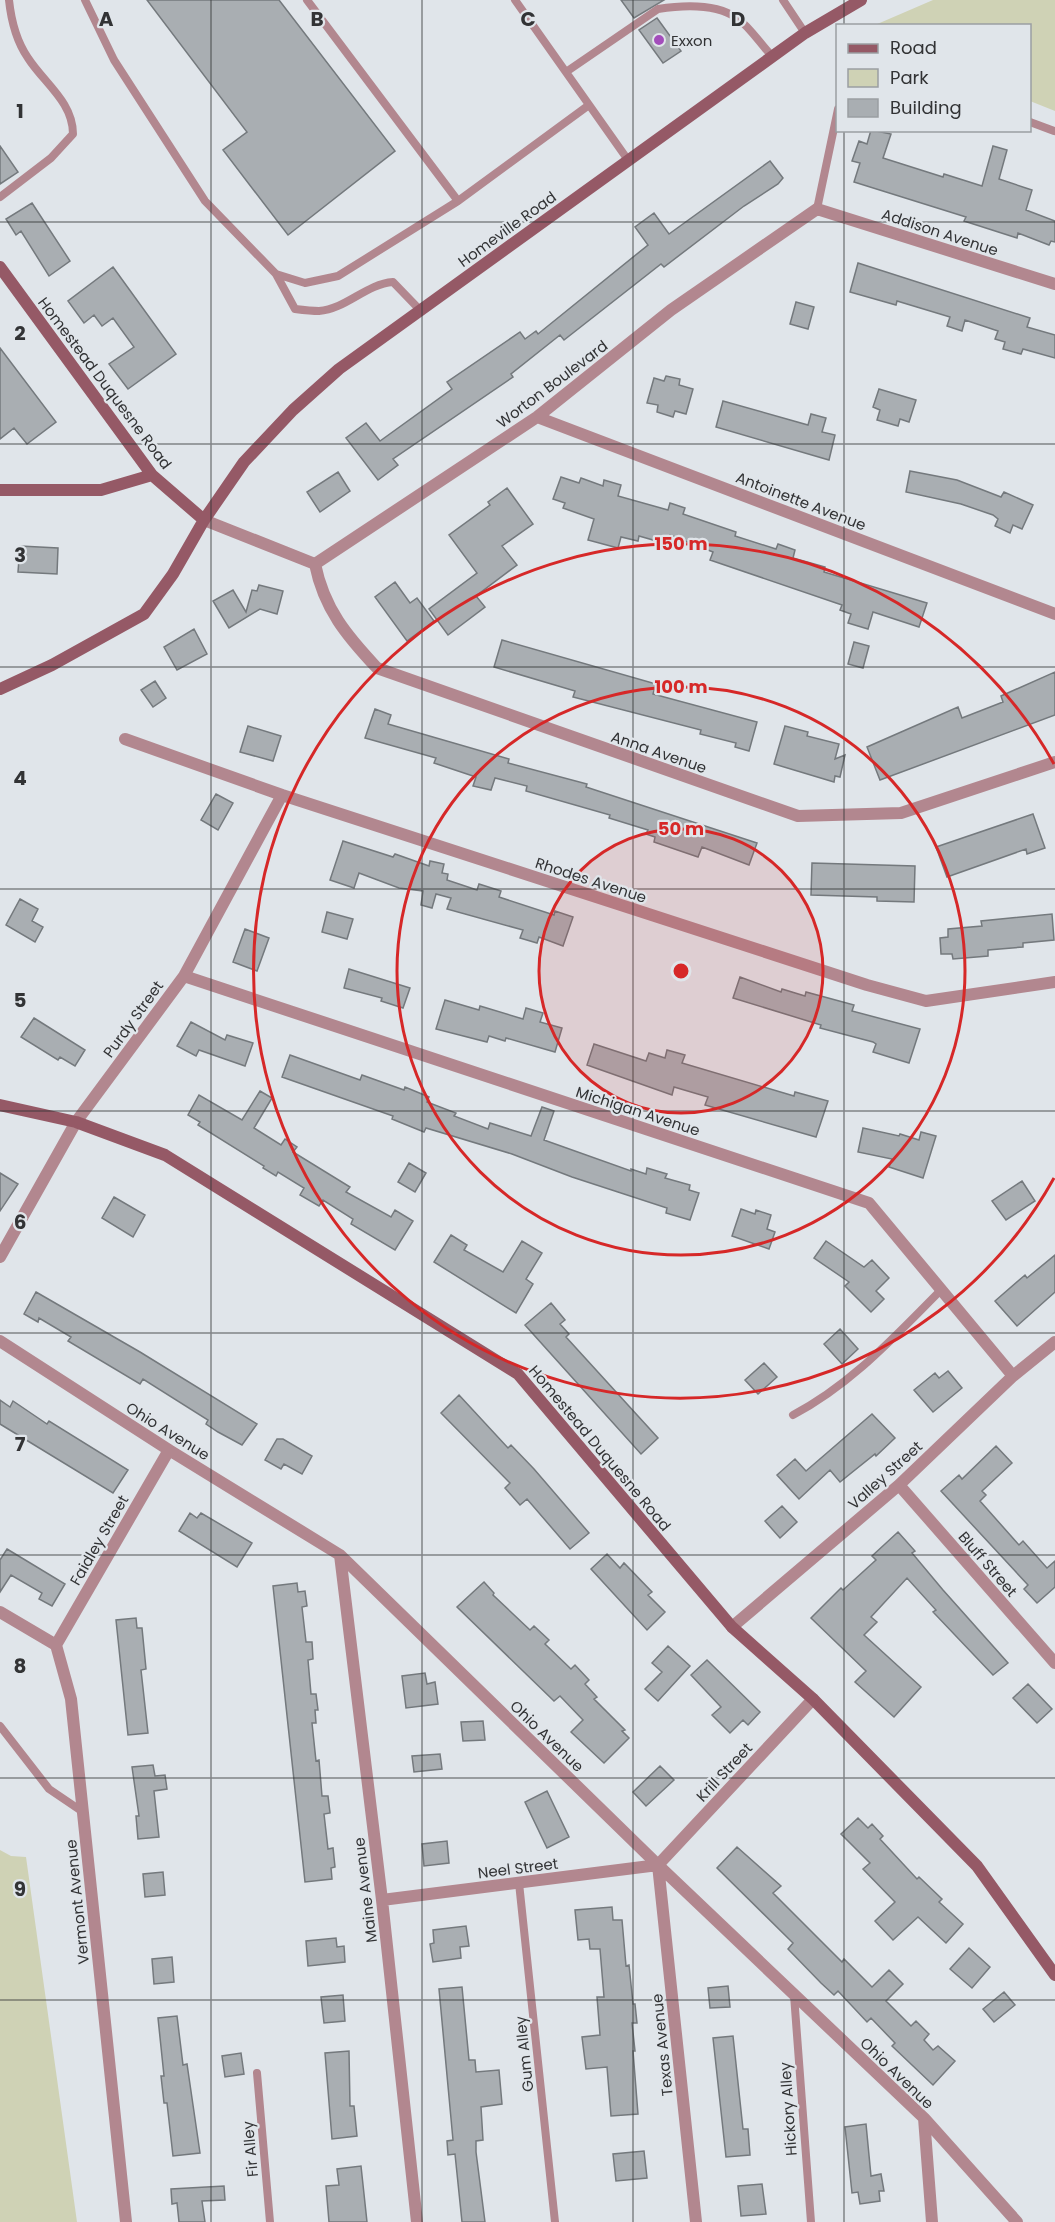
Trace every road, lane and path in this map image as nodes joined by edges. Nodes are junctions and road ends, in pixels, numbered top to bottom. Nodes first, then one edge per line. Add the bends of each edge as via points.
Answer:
1 (9, 0) edge
2 (85, 0) edge
3 (307, 0) edge
4 (515, 0) edge
5 (783, 0) edge
6 (861, 0) edge
7 (805, 33) junction
8 (772, 56) junction
9 (566, 72) junction
10 (590, 105) junction
11 (836, 114) edge
12 (1031, 123) edge
13 (1054, 131) edge
14 (628, 160) junction
15 (0, 197) edge
16 (458, 201) junction
17 (817, 209) junction
18 (0, 267) edge
19 (276, 274) junction
20 (1055, 284) edge
21 (420, 310) junction
22 (537, 417) junction
23 (152, 474) junction
24 (0, 490) edge
25 (204, 520) junction
26 (315, 564) junction
27 (1055, 614) edge
28 (0, 689) edge
29 (125, 740) dead end
30 (1055, 762) edge
31 (282, 795) junction
32 (184, 976) junction
33 (1055, 982) edge
34 (0, 1105) edge
35 (76, 1122) junction
36 (0, 1257) edge
37 (941, 1290) junction
38 (0, 1341) edge
39 (1055, 1342) edge
40 (1013, 1376) junction
41 (793, 1415) dead end
42 (169, 1450) junction
43 (899, 1485) junction
44 (340, 1555) junction
45 (0, 1612) edge
46 (732, 1627) junction
47 (56, 1645) junction
48 (1055, 1663) edge
49 (813, 1699) junction
50 (0, 1726) edge
51 (83, 1812) junction
52 (657, 1865) junction
53 (519, 1883) junction
54 (382, 1900) junction
55 (1055, 1975) edge
56 (794, 1995) junction
57 (256, 2073) dead end
58 (924, 2118) junction
59 (126, 2222) edge
60 (270, 2222) edge
61 (417, 2222) edge
62 (555, 2222) edge
63 (696, 2222) edge
64 (811, 2222) edge
65 (932, 2222) edge
66 (1017, 2222) edge

1 - 15 lane via 27,57 62,100 73,122 73,134 51,158
2 - 19 lane via 114,60 205,201
3 - 16 lane
4 - 9 lane
5 - 7 lane
6 - 7 street, Homeville Road
7 - 8 street, Homeville Road
8 - 9 lane via 737,18 711,8 676,6 658,9
8 - 14 street, Homeville Road
9 - 10 lane
10 - 14 lane
10 - 16 lane
11 - 17 lane
12 - 13 lane
14 - 21 street, Homeville Road
16 - 19 lane via 338,276 305,283
17 - 20 street, Addison Avenue
17 - 22 street, Worton Boulevard via 671,310
18 - 23 street, Homestead Duquesne Road
19 - 21 lane via 295,309 320,311 378,283 393,282
21 - 25 street, Homeville Road via 339,369 293,410 244,462
22 - 26 street, Worton Boulevard
22 - 27 street, Antoinette Avenue
23 - 24 street via 101,490
23 - 25 street, Homestead Duquesne Road
25 - 26 street
25 - 28 street via 144,614
26 - 30 street, Anna Avenue via 320,587 344,634 377,668 798,816 901,813
29 - 31 street, Rhodes Avenue
31 - 32 street, Purdy Street
31 - 33 street, Rhodes Avenue via 926,1001
32 - 35 street, Purdy Street
32 - 37 street, Michigan Avenue via 869,1203
34 - 35 street, Homestead Duquesne Road
35 - 36 street, Purdy Street
35 - 46 street, Homestead Duquesne Road via 165,1155 518,1374
37 - 40 street, Michigan Avenue
37 - 41 lane via 846,1382
38 - 42 street, Ohio Avenue
39 - 40 street, Valley Street
40 - 43 street, Valley Street
42 - 44 street, Ohio Avenue
42 - 47 street, Faidley Street
43 - 46 street, Valley Street
43 - 48 street, Bluff Street
44 - 52 street, Ohio Avenue
44 - 54 street, Maine Avenue
45 - 47 street
46 - 49 street, Homestead Duquesne Road
47 - 51 street, Vermont Avenue via 71,1699
49 - 52 street, Krill Street
49 - 55 street, Homestead Duquesne Road via 977,1866
50 - 51 lane via 49,1789
51 - 59 street, Vermont Avenue
52 - 53 street, Neel Street
52 - 56 street, Ohio Avenue
52 - 63 street, Texas Avenue
53 - 54 street, Neel Street
53 - 62 lane, Gum Alley
54 - 61 street, Maine Avenue
56 - 58 street, Ohio Avenue
56 - 64 lane, Hickory Alley
57 - 60 lane, Fir Alley
58 - 65 street
58 - 66 street, Ohio Avenue

